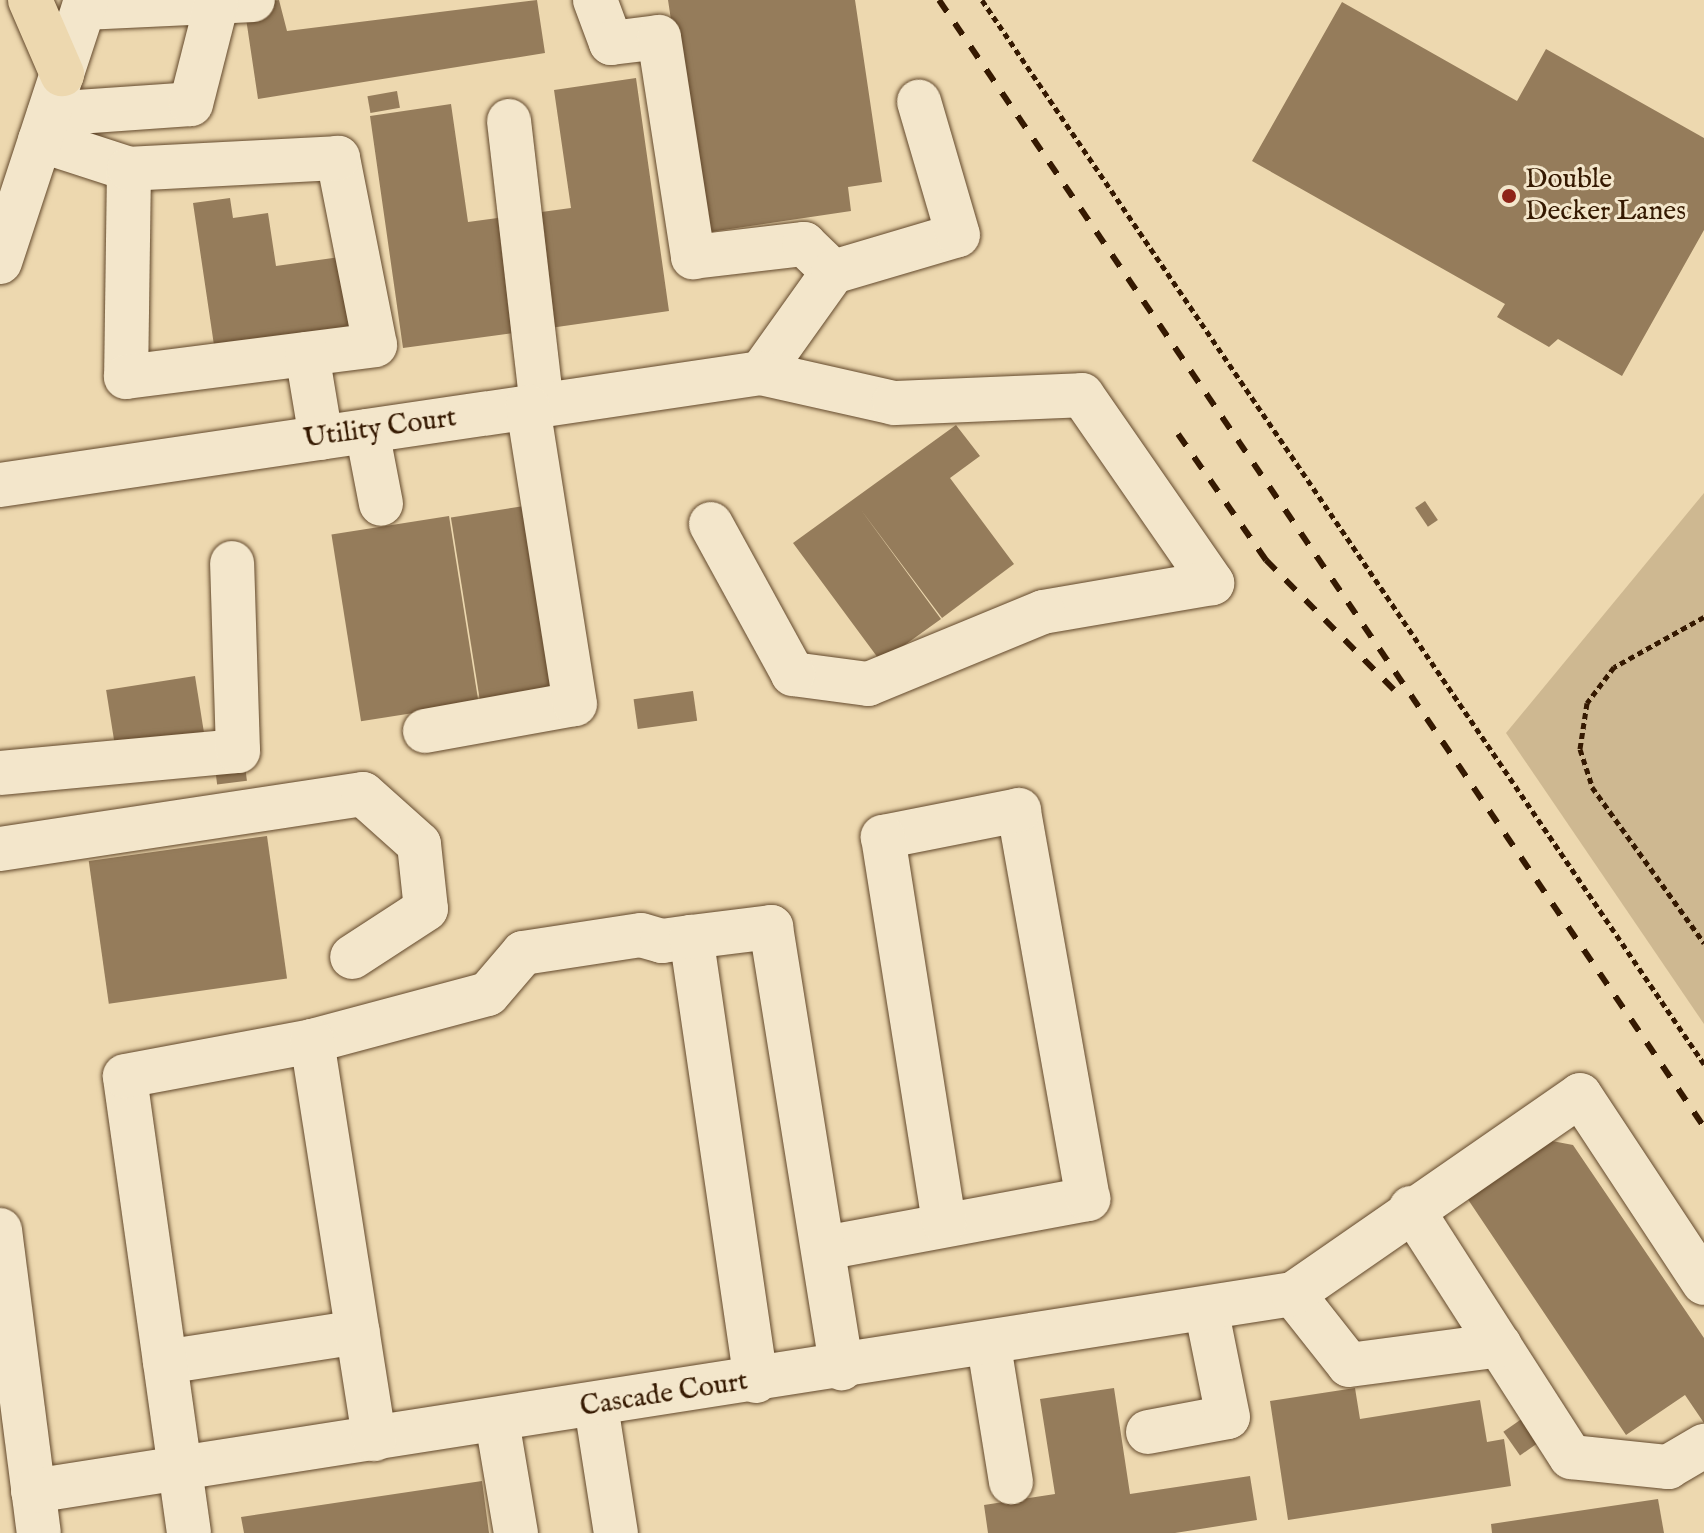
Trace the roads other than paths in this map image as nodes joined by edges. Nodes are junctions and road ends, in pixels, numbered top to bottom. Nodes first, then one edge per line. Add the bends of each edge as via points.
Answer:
1 (30, 0) edge
2 (595, 0) edge
3 (235, 3) edge
4 (85, 4) edge
5 (62, 74) junction
6 (919, 102) dead end
7 (509, 121) dead end
8 (44, 127) junction
9 (129, 169) junction
10 (0, 262) edge
11 (833, 272) junction
12 (307, 354) junction
13 (761, 373) junction
14 (535, 406) junction
15 (367, 431) junction
16 (321, 438) junction
17 (0, 485) edge
18 (381, 504) dead end
19 (711, 524) dead end
20 (232, 563) dead end
21 (425, 731) dead end
22 (0, 773) edge
23 (0, 849) edge
24 (691, 937) junction
25 (352, 957) dead end
26 (312, 1041) junction
27 (1411, 1208) junction
28 (944, 1223) junction
29 (0, 1230) edge
30 (824, 1248) junction
31 (1704, 1283) edge
32 (1293, 1294) junction
33 (1207, 1313) junction
34 (358, 1332) junction
35 (1500, 1345) junction
36 (989, 1346) junction
37 (165, 1362) junction
38 (842, 1368) junction
39 (756, 1381) junction
40 (596, 1406) junction
41 (497, 1421) junction
42 (1148, 1432) dead end
43 (374, 1439) junction
44 (1704, 1446) edge
45 (180, 1469) junction
46 (1011, 1482) dead end
47 (36, 1512) edge
48 (189, 1533) edge
49 (516, 1533) edge
50 (616, 1533) edge

1 - 5 highway
2 - 11 street via 611,43 659,37 693,257 804,244
3 - 4 street
3 - 8 street via 191,104
4 - 5 street
5 - 8 street
6 - 11 street via 958,235
7 - 14 street
8 - 9 street
8 - 10 street
9 - 12 street via 126,377
9 - 12 street via 338,158 375,345
11 - 13 street
12 - 16 street
13 - 14 street, Utility Court
13 - 19 street via 894,403 1082,395 1212,583 1043,612 868,684 793,674
14 - 15 street, Utility Court
14 - 21 street via 575,704
15 - 16 street, Utility Court
15 - 18 street
16 - 17 street, Utility Court
20 - 22 street via 238,751
23 - 25 street via 363,794 419,844 426,909
24 - 26 street via 662,941 641,935 523,953 488,994
24 - 30 street via 771,927
24 - 39 street
26 - 34 street
26 - 37 street via 125,1076
27 - 31 street via 1580,1095
27 - 32 street
27 - 35 street
28 - 28 street via 1088,1199 1019,810 883,837
28 - 30 street
29 - 47 street
30 - 38 street
32 - 33 street, Cascade Court
32 - 35 street via 1349,1365
33 - 36 street, Cascade Court
33 - 42 street via 1228,1417
34 - 37 street
34 - 43 street
35 - 44 street via 1571,1457 1668,1467
36 - 38 street, Cascade Court
36 - 46 street
37 - 45 street
38 - 39 street, Cascade Court
39 - 40 street, Cascade Court
40 - 41 street, Cascade Court
40 - 50 street
41 - 43 street, Cascade Court
41 - 49 street
43 - 45 street, Cascade Court
45 - 47 street, Cascade Court
45 - 48 street

